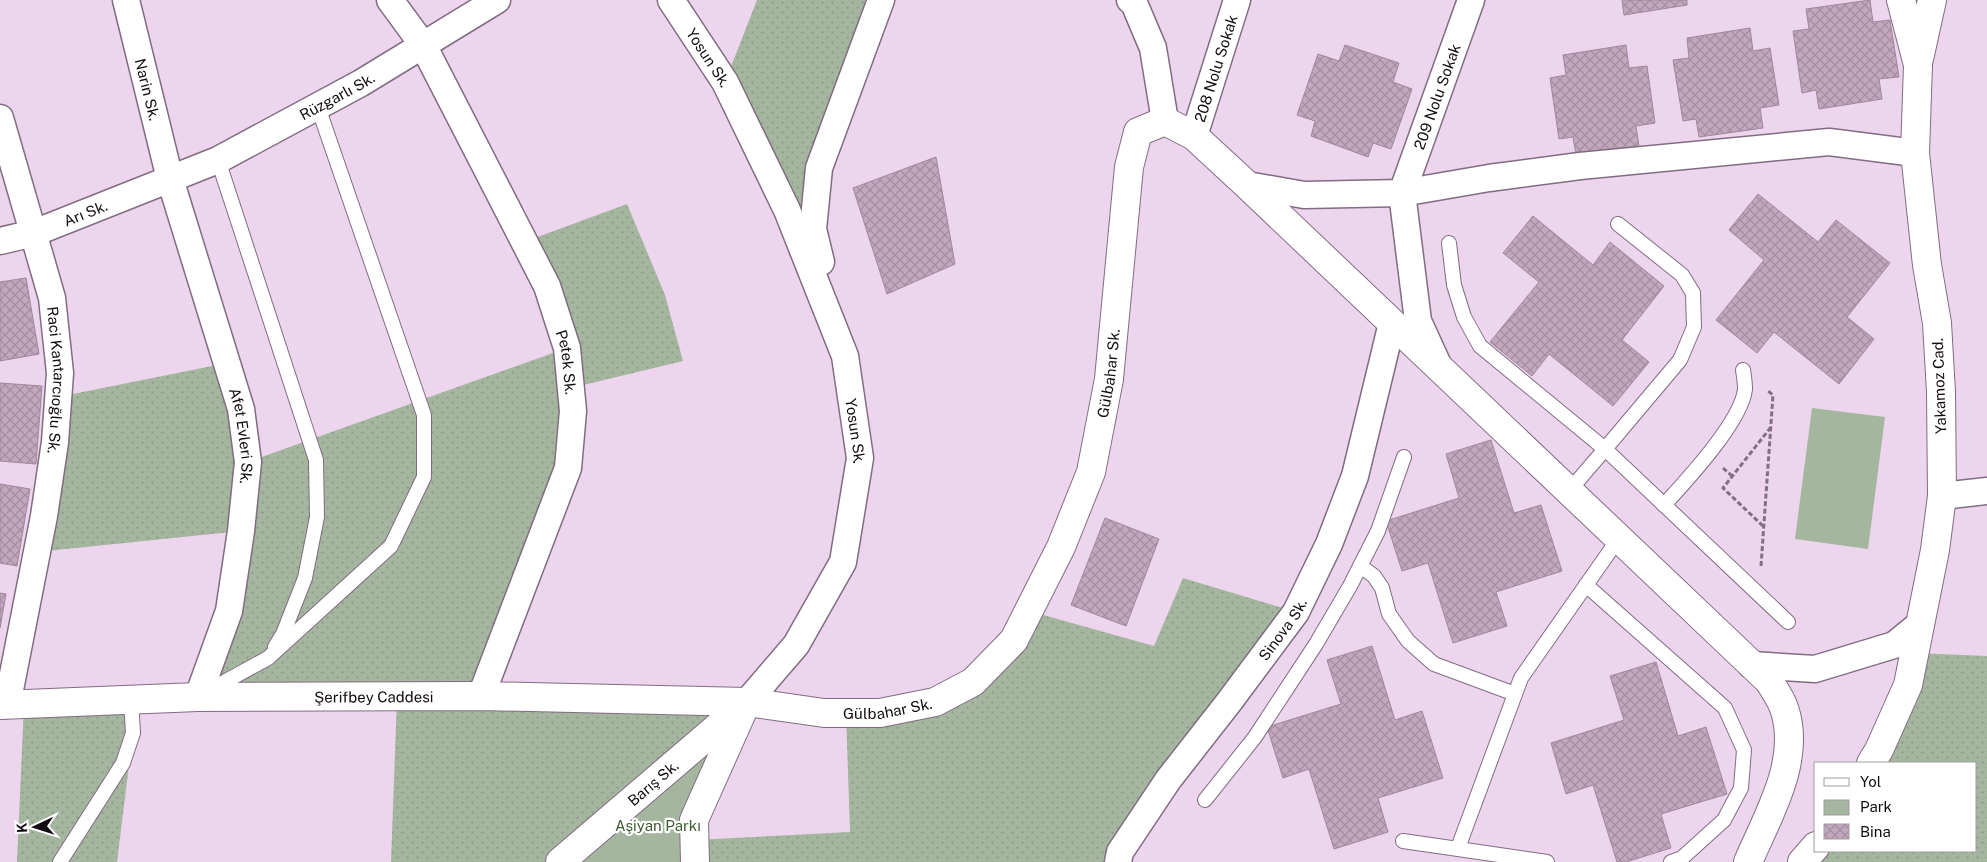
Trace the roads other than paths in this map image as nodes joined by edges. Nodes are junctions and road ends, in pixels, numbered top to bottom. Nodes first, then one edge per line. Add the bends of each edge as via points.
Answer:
1 (126, 0) edge
2 (390, 0) edge
3 (497, 0) edge
4 (671, 0) edge
5 (881, 0) edge
6 (1130, 0) edge
7 (1237, 0) edge
8 (1471, 0) edge
9 (1902, 0) edge
10 (1932, 0) edge
11 (423, 46) junction
12 (1918, 64) junction
13 (318, 107) junction
14 (0, 118) edge
15 (1164, 121) junction
16 (1194, 136) junction
17 (1915, 152) junction
18 (218, 160) junction
19 (170, 179) junction
20 (1247, 185) junction
21 (1402, 193) junction
22 (1618, 224) dead end
23 (34, 233) junction
24 (0, 242) edge
25 (1449, 243) dead end
26 (1392, 323) junction
27 (844, 356) junction
28 (1439, 366) junction
29 (1744, 370) road end
30 (1606, 449) junction
31 (1404, 457) dead end
32 (1569, 491) junction
33 (1987, 491) edge
34 (1942, 496) junction
35 (1664, 505) junction
36 (1619, 538) junction
37 (1360, 566) junction
38 (1586, 585) junction
39 (1788, 622) dead end
40 (1920, 624) junction
41 (268, 658) junction
42 (1751, 664) junction
43 (1515, 694) junction
44 (481, 696) junction
45 (198, 697) junction
46 (132, 700) junction
47 (746, 702) junction
48 (3, 705) edge
49 (1872, 762) edge
50 (1205, 800) dead end
51 (1403, 841) dead end
52 (1458, 848) junction
53 (1814, 848) edge
54 (60, 862) edge
55 (560, 862) edge
56 (696, 862) edge
57 (1118, 862) edge
58 (1547, 862) edge
59 (1671, 862) edge
60 (1748, 862) edge
61 (1802, 862) edge

1 - 19 street, Narin Sk.
2 - 11 street, Petek Sk.
3 - 11 street, Rüzgarlı Sk.
4 - 27 street, Yosun Sk. via 725,82 738,108 787,210
5 - 27 street via 819,168 813,229
6 - 15 street via 1153,48
7 - 16 street, 208 Nolu Sokak
8 - 21 street, 209 Nolu Sokak
9 - 12 street, Yakamoz Cad.
10 - 12 street
11 - 13 street, Rüzgarlı Sk.
11 - 44 street, Petek Sk. via 547,286 567,348 573,411 568,468
12 - 17 street, Yakamoz Cad.
13 - 18 street, Rüzgarlı Sk.
13 - 41 lane via 424,415 424,477 391,546
14 - 23 street, Raci Kantarcıoğlu Sk.
15 - 16 street
15 - 47 street, Gülbahar Sk. via 1138,132 1129,167 1109,379 1091,472 1061,547 1014,640 973,682 934,702 880,713 824,713
16 - 20 street
17 - 21 street via 1829,142 1580,166
17 - 34 street, Yakamoz Cad. via 1936,323 1941,392
18 - 19 street, Rüzgarlı Sk.
18 - 41 lane via 316,460 317,517 306,578 283,634
19 - 23 street, Arı Sk.
19 - 45 street, Afet Evleri Sk. via 241,409 248,462 229,610
20 - 21 street via 1304,195
20 - 26 street
21 - 28 street via 1418,321
22 - 30 lane via 1682,275 1693,293 1694,327 1680,360
23 - 24 street, Arı Sk.
23 - 48 street, Raci Kantarcıoğlu Sk. via 52,298 60,373 44,516
25 - 30 lane via 1454,285 1464,317 1480,346
26 - 28 street
26 - 57 street, Sinova Sk. via 1354,476 1329,544 1296,612 1168,780 1120,852
27 - 47 street, Yosun Sk. via 860,458 843,562 796,645
28 - 32 street
29 - 35 lane via 1745,390 1738,410 1708,454
30 - 32 lane
30 - 35 lane
31 - 37 lane via 1378,531
32 - 36 street
33 - 34 street
34 - 40 street, Yakamoz Cad.
35 - 39 lane
36 - 38 lane
36 - 42 street
37 - 43 lane via 1374,576 1382,588 1389,614 1408,641 1434,664
37 - 50 lane via 1316,644 1255,737
38 - 43 lane via 1521,678
38 - 59 lane via 1725,708 1744,750 1741,788 1724,820 1682,858
40 - 42 street via 1894,645 1815,669
40 - 49 street, Yakamoz Cad. via 1908,685
41 - 45 lane
42 - 60 street via 1769,681 1784,708 1790,742 1784,778
43 - 52 lane
44 - 45 street, Şerifbey Caddesi
44 - 47 street, Şerifbey Caddesi
45 - 46 street, Şerifbey Caddesi
46 - 48 street, Şerifbey Caddesi
46 - 54 lane via 133,733 123,762
47 - 55 street, Barış Sk.
47 - 56 street, Yosun Sk. via 694,820
51 - 52 lane
52 - 58 lane
53 - 61 street

